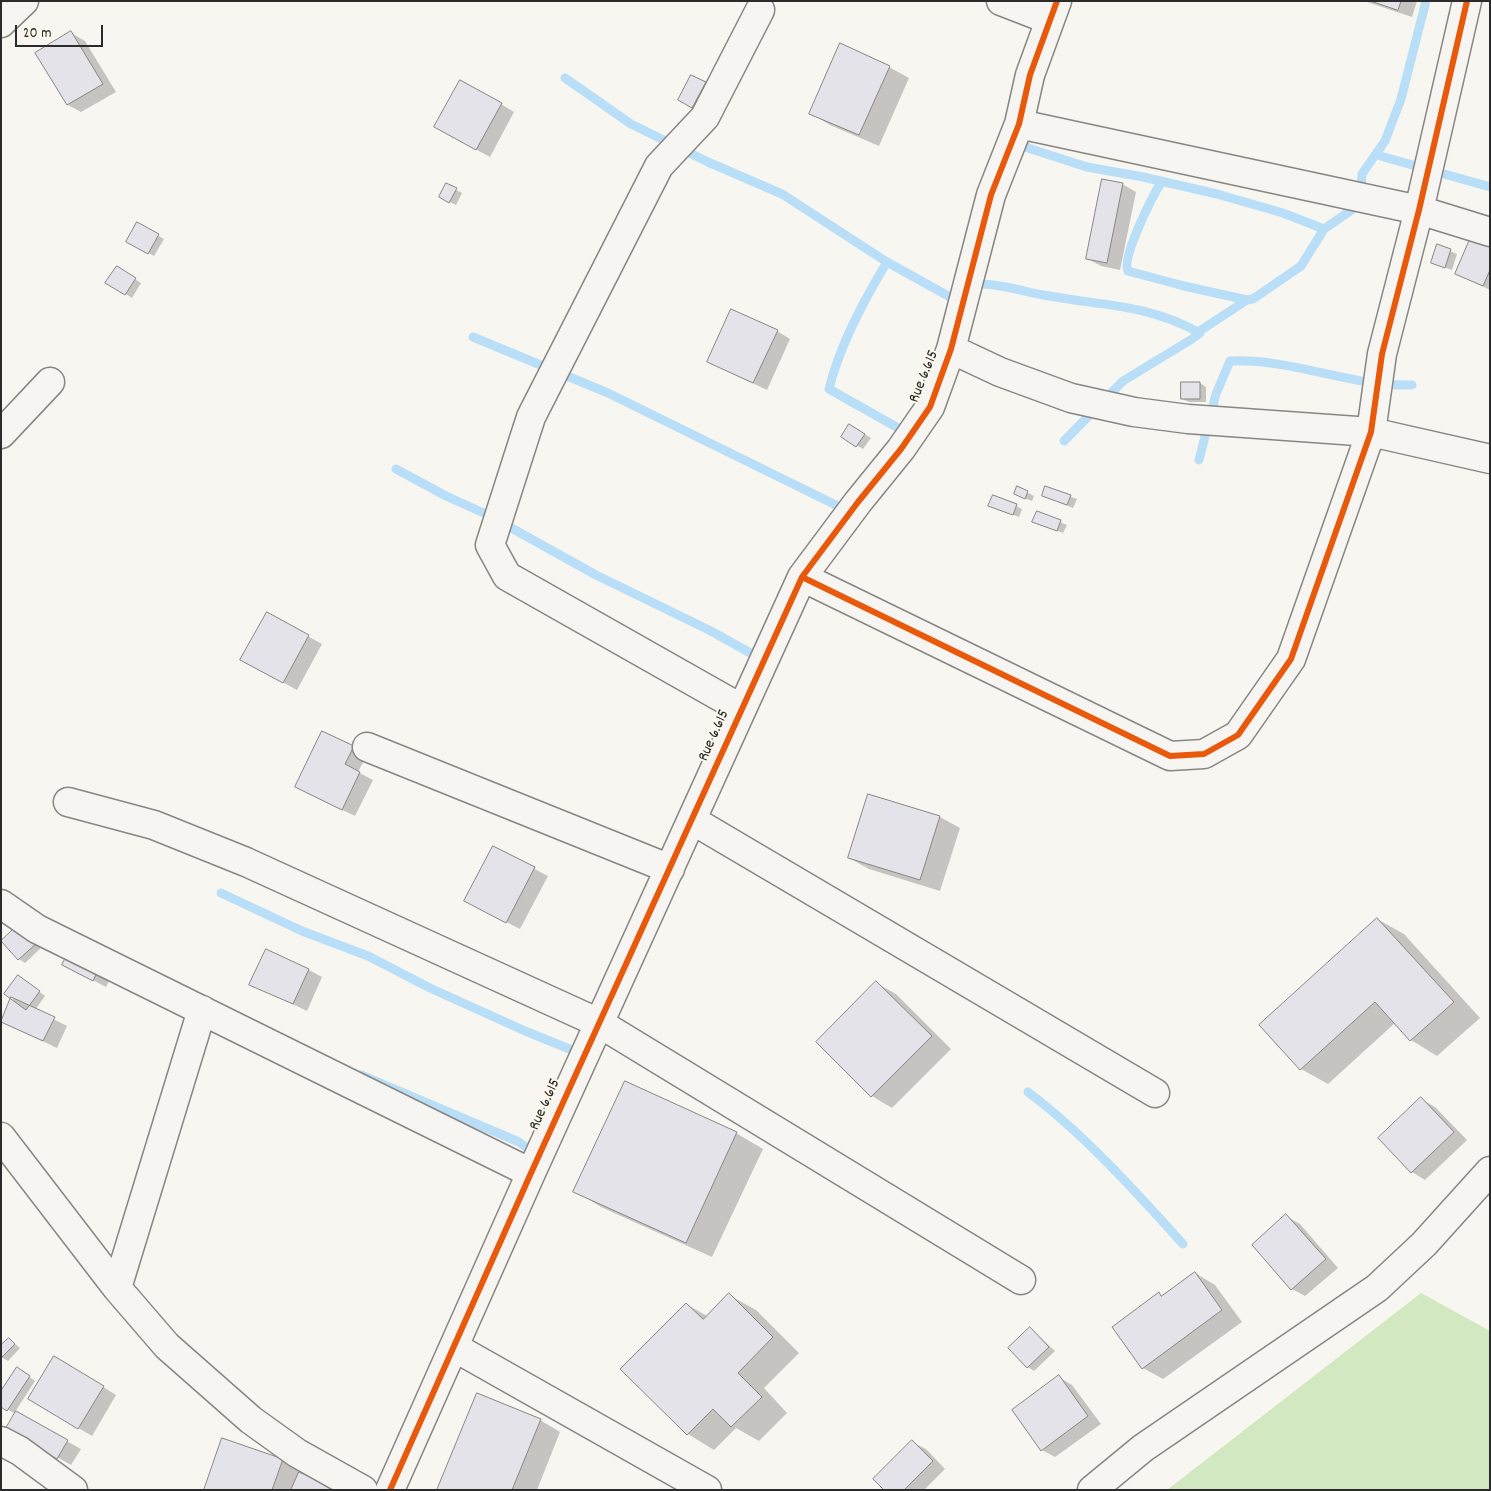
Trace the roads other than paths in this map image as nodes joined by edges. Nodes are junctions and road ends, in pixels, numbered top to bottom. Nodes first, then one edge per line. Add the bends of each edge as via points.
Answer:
1 (24, 1) edge
2 (1002, 1) edge
3 (1467, 1) edge
4 (760, 10) dead end
5 (1054, 11) edge
6 (1, 23) edge
7 (1019, 124) junction
8 (1418, 210) junction
9 (1490, 232) edge
10 (951, 349) junction
11 (50, 382) dead end
12 (1371, 432) junction
13 (1, 434) edge
14 (1490, 459) edge
15 (802, 577) junction
16 (742, 709) junction
17 (367, 747) dead end
18 (68, 802) dead end
19 (692, 820) junction
20 (670, 869) junction
21 (1, 904) edge
22 (202, 1010) junction
23 (599, 1023) junction
24 (1155, 1093) dead end
25 (1, 1138) edge
26 (1490, 1171) edge
27 (531, 1173) junction
28 (1022, 1280) dead end
29 (117, 1288) junction
30 (454, 1347) junction
31 (1, 1441) edge
32 (73, 1490) edge
33 (363, 1490) edge
34 (390, 1490) edge
35 (707, 1490) edge
36 (1092, 1490) edge

1 - 6 street
2 - 5 street
3 - 8 street
4 - 16 street via 705,117 660,166 531,417 490,545 507,576
5 - 7 street, Rue 6.615 via 1030,75
7 - 8 street
7 - 10 street, Rue 6.615 via 991,194
8 - 9 street
8 - 12 street via 1382,354
10 - 12 street via 1000,372 1071,398 1134,412
10 - 15 street, Rue 6.615 via 930,408
11 - 13 street
12 - 14 street
12 - 15 street via 1291,659 1238,735 1204,754 1170,756
15 - 16 street, Rue 6.615
16 - 19 street, Rue 6.615
17 - 20 street
18 - 23 street via 154,825 246,862
19 - 20 street, Rue 6.615
19 - 24 street
20 - 23 street, Rue 6.615
21 - 22 street via 37,929
22 - 27 street
22 - 29 street
23 - 27 street, Rue 6.615
23 - 28 street
25 - 29 street
26 - 36 street via 1424,1244 1377,1288 1143,1448
27 - 30 street, Rue 6.615
29 - 33 street via 166,1346 251,1420 297,1453
30 - 34 street, Rue 6.615
30 - 35 street
31 - 32 street

